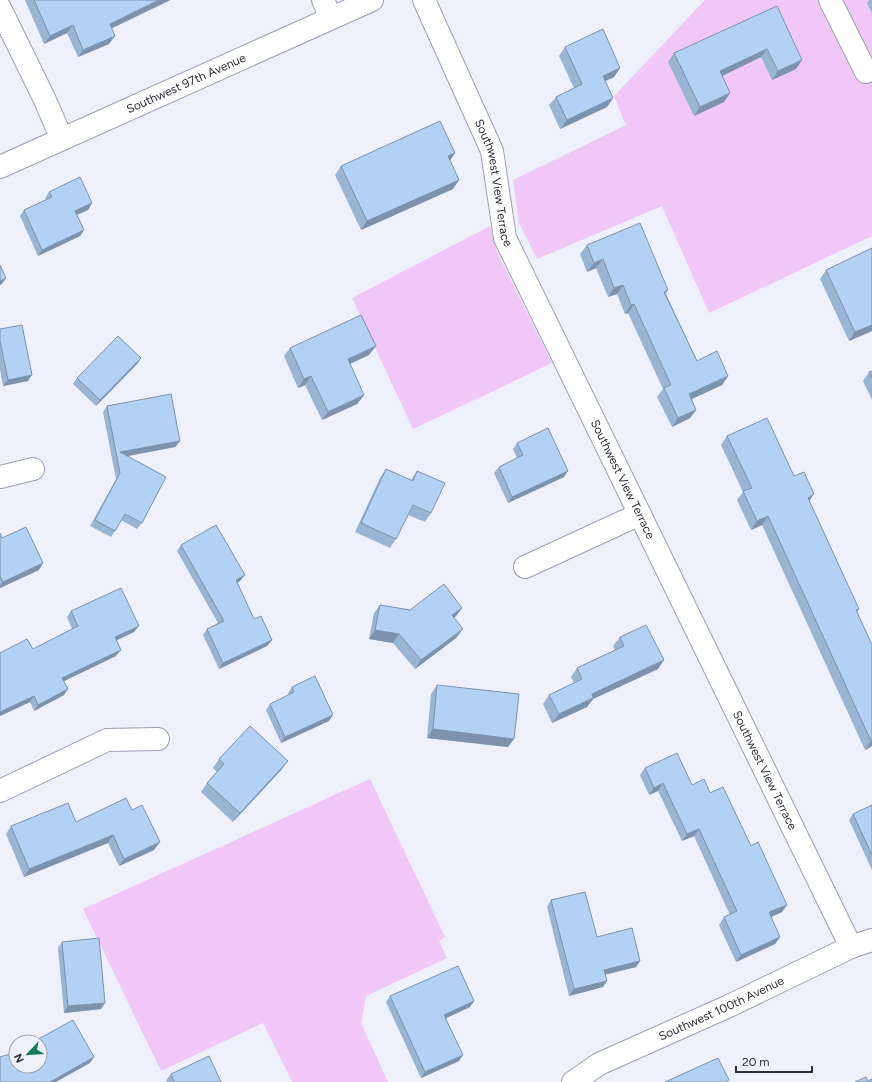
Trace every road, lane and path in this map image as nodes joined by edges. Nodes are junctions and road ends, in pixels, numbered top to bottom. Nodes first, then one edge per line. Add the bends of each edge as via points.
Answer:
1 (372, 0) edge
2 (424, 0) edge
3 (830, 0) edge
4 (0, 8) edge
5 (327, 9) edge
6 (866, 72) dead end
7 (62, 139) junction
8 (0, 168) edge
9 (33, 469) dead end
10 (0, 476) edge
11 (640, 514) junction
12 (526, 566) dead end
13 (158, 739) dead end
14 (0, 791) edge
15 (872, 940) edge
16 (851, 947) junction
17 (574, 1082) edge

1 - 5 street, Southwest 97th Avenue
2 - 11 street, Southwest View Terrace via 492,151 506,238
3 - 6 street
4 - 7 street
5 - 7 street, Southwest 97th Avenue
7 - 8 street, Southwest 97th Avenue
9 - 10 street
11 - 12 street
11 - 16 street, Southwest View Terrace
13 - 14 street via 108,740
15 - 16 street, Southwest 100th Avenue
16 - 17 street, Southwest 100th Avenue via 729,1006 599,1064

